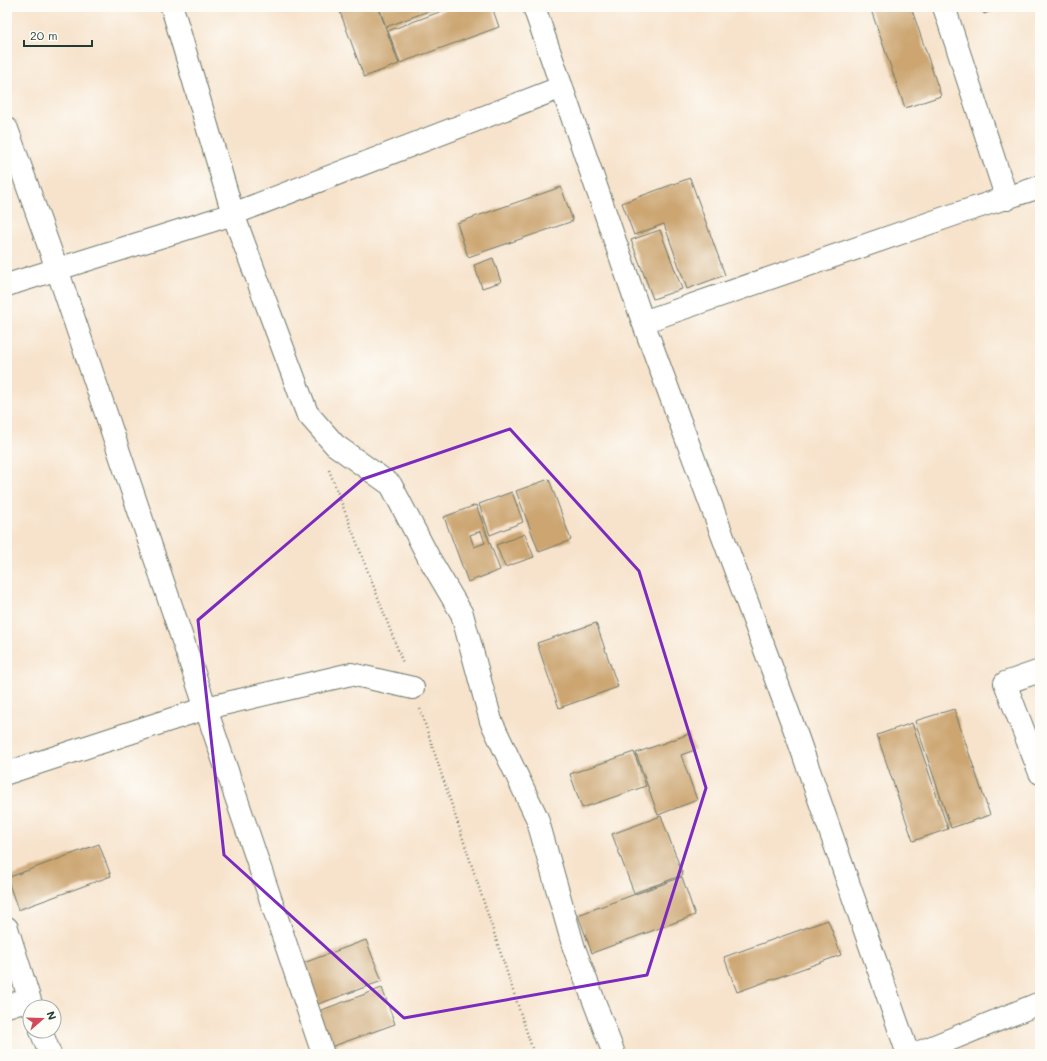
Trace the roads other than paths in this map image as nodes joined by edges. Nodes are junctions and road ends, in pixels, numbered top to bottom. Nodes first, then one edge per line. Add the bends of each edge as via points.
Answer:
1 (172, 7) edge
2 (534, 7) edge
3 (944, 7) edge
4 (562, 87) junction
5 (7, 129) edge
6 (1040, 188) edge
7 (1007, 199) junction
8 (233, 214) junction
9 (57, 269) junction
10 (7, 285) edge
11 (642, 322) junction
12 (1040, 671) edge
13 (413, 688) road end
14 (206, 708) junction
15 (7, 773) edge
16 (1040, 774) edge
17 (7, 928) edge
18 (29, 999) edge
19 (1040, 1002) edge
20 (22, 1004) edge
21 (7, 1006) edge
22 (44, 1039) edge
23 (50, 1054) edge
24 (323, 1054) edge
25 (614, 1054) edge
26 (908, 1054) edge
27 (914, 1054) edge

1 - 8 street
2 - 4 street
3 - 7 street
4 - 8 street
4 - 11 street
5 - 9 street
6 - 7 street
7 - 11 street via 956,214
8 - 9 street
8 - 25 street via 308,413 335,445 391,485 462,614 491,721 536,818 574,948
9 - 10 street
9 - 14 street
11 - 26 street via 797,736
12 - 16 street via 1006,684
13 - 14 street via 351,674
14 - 15 street
14 - 24 street
17 - 18 street
19 - 27 street
20 - 21 street
22 - 23 street

